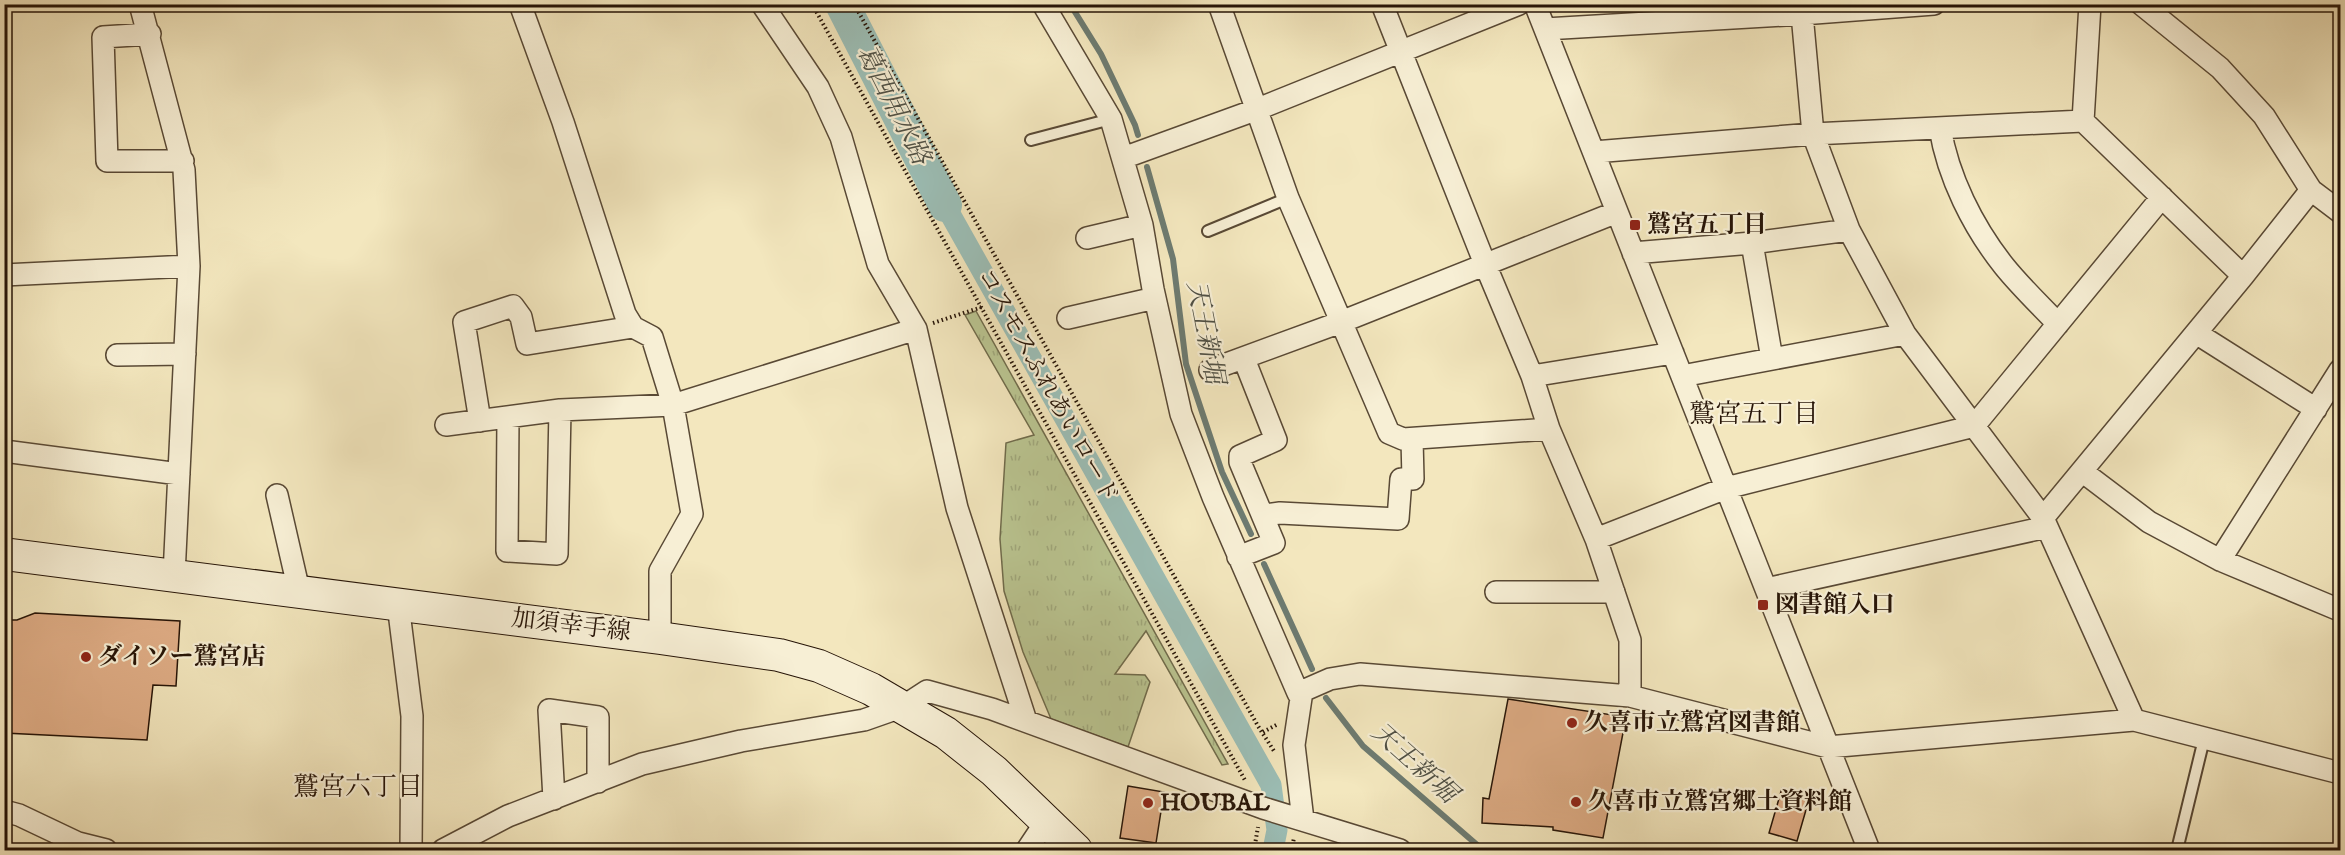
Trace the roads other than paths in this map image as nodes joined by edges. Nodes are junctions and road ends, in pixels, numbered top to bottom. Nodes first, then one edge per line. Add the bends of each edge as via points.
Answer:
1 (140, 4) edge
2 (520, 4) edge
3 (762, 4) edge
4 (1044, 4) edge
5 (1219, 4) edge
6 (1382, 4) edge
7 (1519, 4) edge
8 (1535, 4) edge
9 (1934, 4) edge
10 (2090, 4) edge
11 (2141, 4) edge
12 (1802, 14) junction
13 (1545, 29) junction
14 (150, 34) junction
15 (1402, 50) junction
16 (1258, 110) junction
17 (1112, 119) junction
18 (2083, 121) junction
19 (1940, 128) junction
20 (1813, 134) junction
21 (1031, 140) dead end
22 (1594, 152) junction
23 (1123, 158) junction
24 (183, 161) junction
25 (2311, 190) junction
26 (2162, 197) junction
27 (1288, 198) junction
28 (1617, 212) junction
29 (2340, 212) edge
30 (1142, 225) junction
31 (1849, 230) junction
32 (1208, 231) dead end
33 (1088, 238) dead end
34 (1752, 243) junction
35 (1633, 253) junction
36 (1485, 264) junction
37 (189, 266) junction
38 (4, 275) edge
39 (2243, 276) junction
40 (1155, 298) junction
41 (1068, 318) dead end
42 (1341, 322) junction
43 (2058, 324) junction
44 (633, 327) junction
45 (915, 329) junction
46 (2196, 333) junction
47 (1905, 334) junction
48 (1673, 353) junction
49 (185, 354) junction
50 (117, 355) dead end
51 (1244, 359) junction
52 (1772, 359) junction
53 (1210, 370) dead end
54 (2340, 370) edge
55 (1532, 376) junction
56 (1682, 376) junction
57 (673, 405) junction
58 (2316, 409) junction
59 (560, 410) junction
60 (508, 417) junction
61 (480, 421) junction
62 (446, 425) dead end
63 (1974, 426) junction
64 (1549, 429) junction
65 (1412, 439) junction
66 (4, 451) edge
67 (2083, 472) junction
68 (179, 474) junction
69 (1726, 488) junction
70 (278, 495) dead end
71 (1264, 515) junction
72 (2045, 523) junction
73 (1596, 539) junction
74 (4, 554) edge
75 (1239, 557) junction
76 (2220, 560) junction
77 (174, 575) junction
78 (1766, 590) junction
79 (299, 591) junction
80 (1496, 592) dead end
81 (1614, 592) junction
82 (398, 604) junction
83 (2337, 609) dead end
84 (660, 638) junction
85 (1298, 693) junction
86 (1630, 696) junction
87 (904, 706) junction
88 (2134, 720) junction
89 (1026, 721) junction
90 (2204, 739) junction
91 (1828, 747) junction
92 (2340, 773) edge
93 (598, 782) junction
94 (554, 799) junction
95 (4, 811) edge
96 (1296, 818) junction
97 (1047, 820) junction
98 (106, 850) edge
99 (411, 850) edge
100 (443, 850) edge
101 (1028, 850) edge
102 (1076, 850) edge
103 (1400, 850) edge
104 (1869, 850) edge
105 (2178, 850) edge

1 - 14 street
2 - 44 street via 625,314
3 - 45 street via 818,87 841,137 878,264
4 - 17 street
5 - 16 street
6 - 15 street
7 - 15 street
8 - 13 street
9 - 12 street
10 - 18 street
11 - 25 street via 2220,68 2264,116
12 - 13 street
12 - 20 street
13 - 22 street
14 - 24 street
14 - 24 street via 103,36 107,161
15 - 16 street
15 - 36 street
16 - 23 street
16 - 27 street
17 - 21 lane
17 - 23 street
18 - 19 street
18 - 26 street
19 - 20 street
19 - 43 street via 1944,151 1968,211 2004,266
20 - 22 street
20 - 31 street
22 - 28 street
23 - 30 street
24 - 37 street
25 - 29 street
25 - 39 street
26 - 39 street
26 - 43 street
27 - 32 lane
27 - 42 street
28 - 35 street
28 - 36 street
30 - 33 street
30 - 40 street
31 - 34 street
31 - 47 street
34 - 35 street
34 - 52 street
35 - 48 street
36 - 42 street
36 - 55 street
37 - 38 street
37 - 49 street
39 - 46 street
40 - 41 street
40 - 75 street via 1181,414
42 - 51 street
42 - 65 street via 1389,433
43 - 63 street
44 - 57 street via 652,336
44 - 61 street via 527,344 521,317 513,306 464,322
45 - 57 street
45 - 89 street via 957,508
46 - 58 street
46 - 67 street
47 - 52 street
47 - 63 street
48 - 55 street
48 - 56 street
49 - 50 street
49 - 68 street
51 - 53 street
51 - 71 street via 1276,440 1240,456 1239,462
52 - 56 street
54 - 58 street
55 - 64 street
56 - 69 street
57 - 59 street
57 - 84 street via 692,514 660,571
58 - 76 street
59 - 60 street
59 - 60 street via 557,554 507,551
60 - 61 street
61 - 62 street
63 - 69 street
63 - 72 street
64 - 65 street
64 - 73 street
65 - 71 street via 1413,479 1401,479 1398,519
66 - 68 street
67 - 72 street
67 - 76 street via 2149,522
68 - 77 street
69 - 73 street
69 - 78 street
70 - 79 street
71 - 75 street via 1274,543
72 - 78 street
72 - 88 street
73 - 81 street
74 - 77 main road, 加須幸手線
75 - 85 street
76 - 83 street
77 - 79 main road, 加須幸手線
78 - 91 street
79 - 82 main road, 加須幸手線
80 - 81 street
81 - 86 street via 1630,640
82 - 84 main road, 加須幸手線
82 - 99 street via 412,716
84 - 87 main road, 加須幸手線 via 779,655 819,666
85 - 86 street via 1330,679 1360,674
85 - 96 street via 1301,698 1294,729
86 - 91 street
87 - 89 street via 927,691
87 - 93 street via 864,720 741,741 642,764
87 - 97 main road, 加須幸手線 via 978,758
88 - 90 street
88 - 91 street
89 - 96 street via 1260,815
90 - 92 street
90 - 105 lane
91 - 104 street
93 - 94 street
93 - 94 street via 598,717 549,710
94 - 100 street via 508,816
95 - 98 street via 78,843
96 - 103 street
97 - 101 street
97 - 102 main road, 加須幸手線

